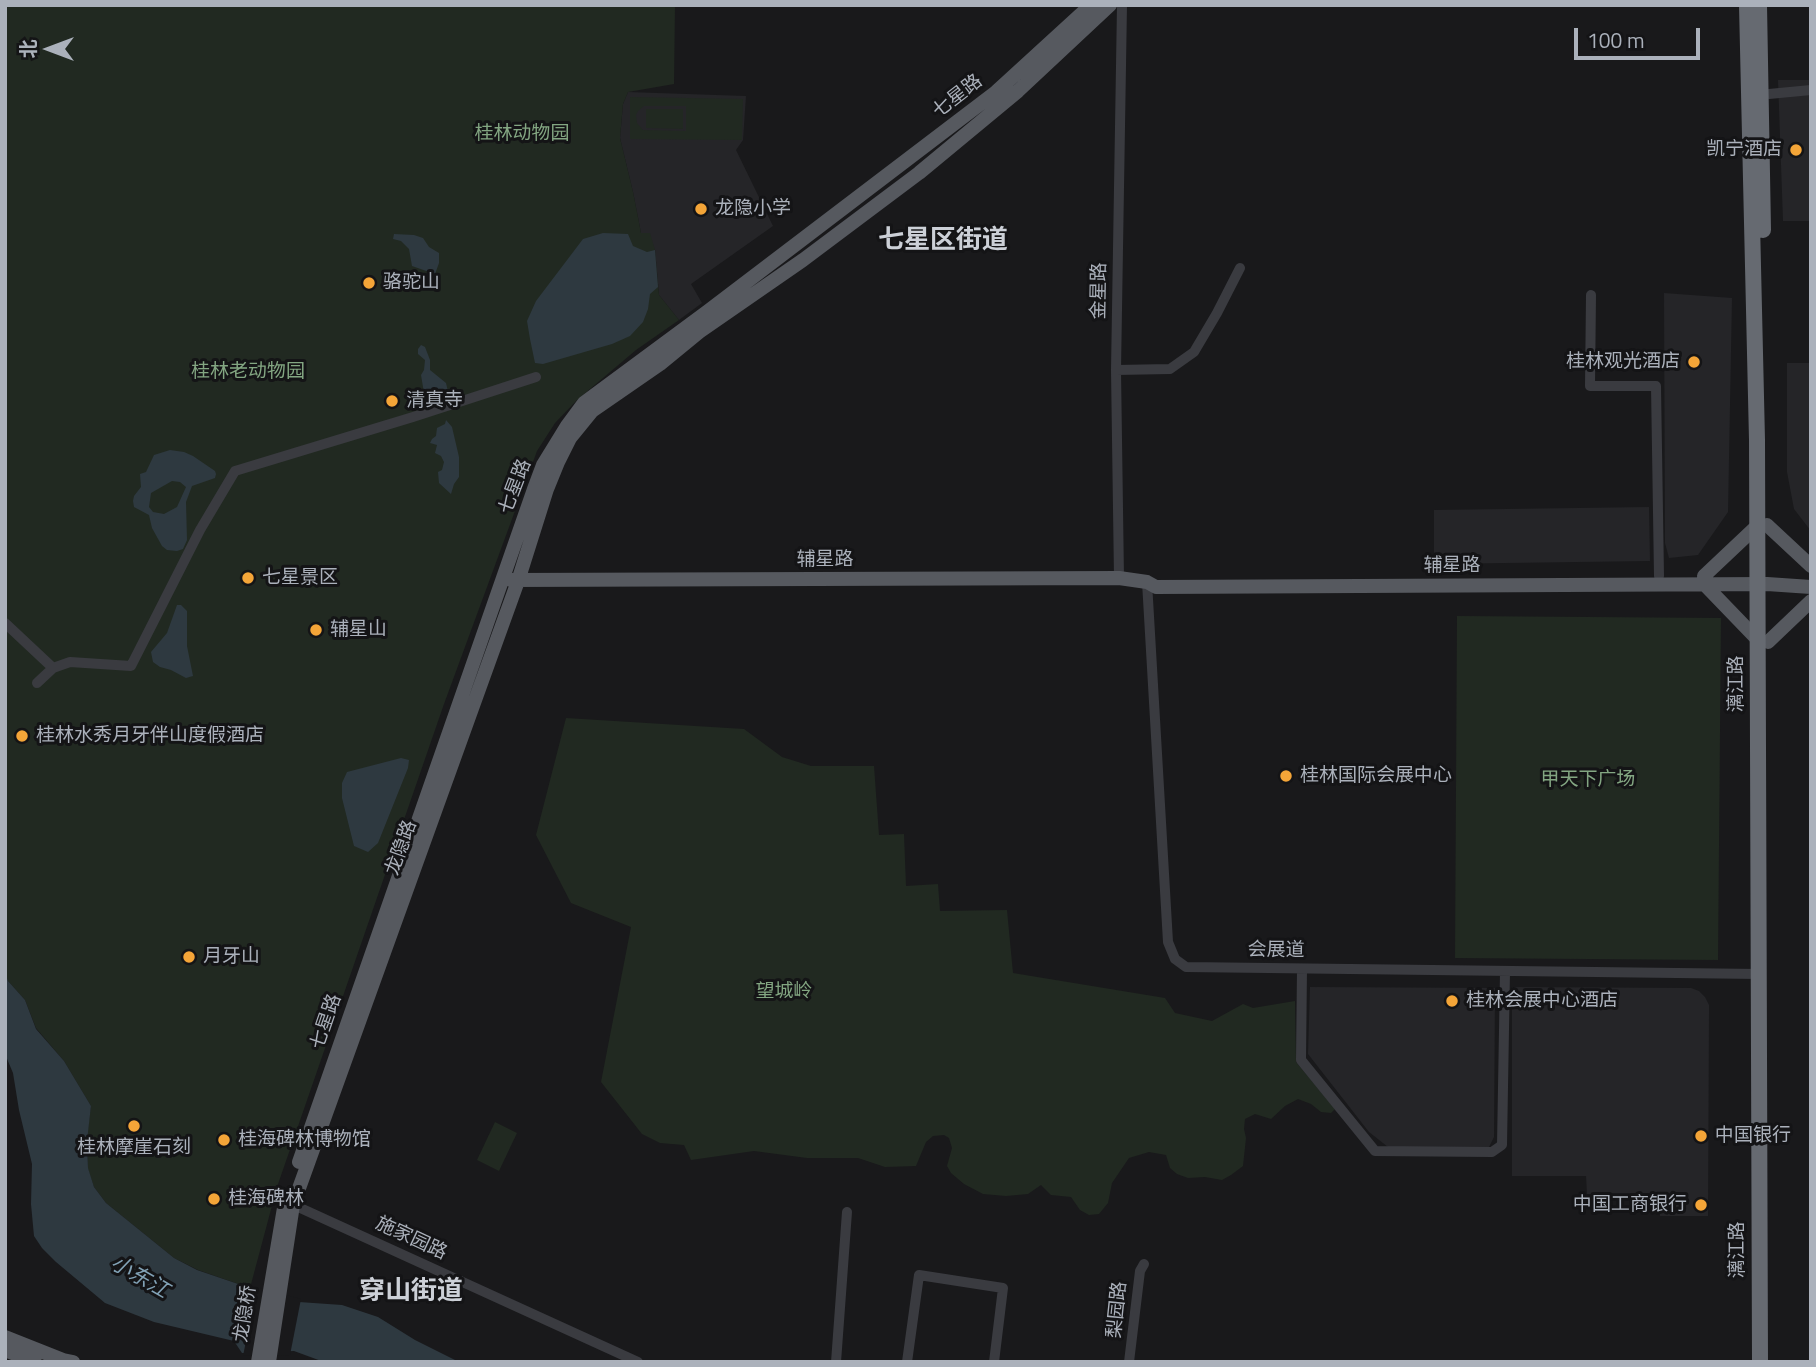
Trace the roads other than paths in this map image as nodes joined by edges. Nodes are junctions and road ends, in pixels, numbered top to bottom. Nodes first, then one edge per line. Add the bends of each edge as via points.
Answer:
1 (1091, 5) edge
2 (1110, 5) edge
3 (1122, 5) edge
4 (1747, 5) edge
5 (1759, 5) edge
6 (1811, 90) edge
7 (1769, 94) dead end
8 (1240, 268) dead end
9 (1591, 295) dead end
10 (1116, 370) junction
11 (536, 377) dead end
12 (570, 438) joint
13 (1762, 525) junction
14 (1811, 566) edge
15 (1659, 576) junction
16 (1119, 578) junction
17 (1811, 578) edge
18 (503, 580) junction
19 (1704, 580) junction
20 (1763, 580) junction
21 (518, 581) junction
22 (1147, 582) junction
23 (1811, 587) edge
24 (1811, 601) edge
25 (5, 623) edge
26 (1763, 641) junction
27 (53, 668) junction
28 (37, 683) dead end
29 (1302, 969) junction
30 (1505, 972) junction
31 (1759, 974) junction
32 (289, 1203) junction
33 (847, 1212) dead end
34 (1144, 1264) dead end
35 (277, 1273) junction
36 (5, 1336) edge
37 (10, 1355) edge
38 (34, 1362) edge
39 (73, 1362) edge
40 (258, 1362) edge
41 (269, 1362) edge
42 (638, 1362) edge
43 (836, 1362) edge
44 (907, 1362) edge
45 (994, 1362) edge
46 (1129, 1362) edge
47 (1760, 1362) edge
48 (1770, 1362) edge

1 - 18 main road, 七星路 via 996,92 584,403 543,465
2 - 12 main road, 七星路 via 1018,91 919,173 592,411
3 - 10 street, 金星路
4 - 13 highway, 漓江路
5 - 13 highway, 漓江路
6 - 7 street
8 - 10 street via 1194,352 1170,369
9 - 15 street via 1590,386 1656,386
10 - 16 street, 金星路
11 - 27 street via 235,471 131,666 70,662
12 - 21 main road, 龙隐路 via 547,489
13 - 14 main road
13 - 19 main road
13 - 20 highway, 漓江路
15 - 19 main road, 辅星路
15 - 22 main road, 辅星路 via 1158,577
16 - 21 main road, 辅星路
16 - 22 main road, 辅星路
17 - 20 main road
18 - 21 main road, 辅星路
18 - 32 main road, 七星路
19 - 20 main road, 辅星路
19 - 22 main road, 辅星路 via 1156,587
19 - 26 main road
20 - 23 main road
20 - 26 highway, 漓江路
21 - 32 main road, 龙隐路
22 - 29 street, 会展道 via 1168,942 1175,959 1186,967
24 - 26 main road
25 - 27 street
26 - 31 highway, 漓江路
26 - 48 highway, 漓江路
27 - 28 street
29 - 30 street, 会展道
29 - 30 street via 1301,1060 1375,1151 1492,1152 1502,1145
30 - 31 street, 会展道
31 - 47 highway, 漓江路
32 - 35 main road, 龙隐路
32 - 42 street, 施家园路
33 - 43 street
34 - 46 street, 梨园路
35 - 40 main road, 龙隐桥
35 - 41 main road, 龙隐桥
36 - 39 main road
37 - 38 main road
44 - 45 street via 919,1275 1003,1287

